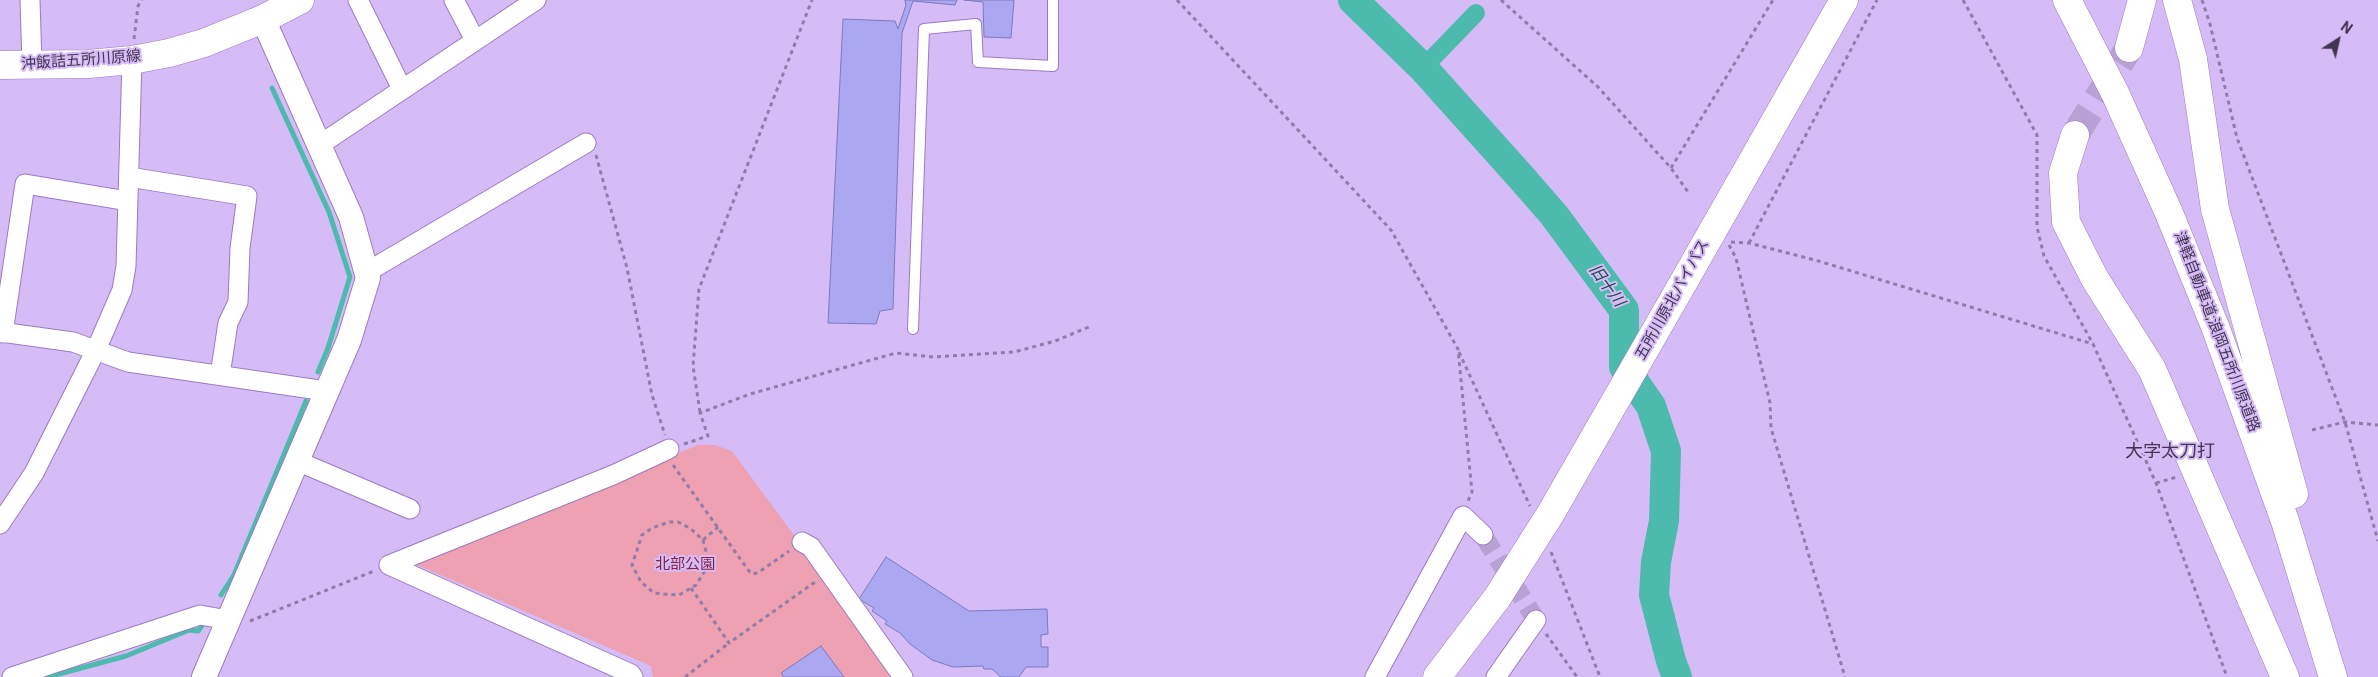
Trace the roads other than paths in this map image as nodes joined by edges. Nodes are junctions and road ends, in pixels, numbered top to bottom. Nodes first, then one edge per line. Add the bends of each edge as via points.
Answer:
1 (30, 0) edge
2 (300, 0) edge
3 (358, 0) edge
4 (454, 0) edge
5 (536, 0) edge
6 (1053, 0) edge
7 (1844, 0) edge
8 (2067, 0) edge
9 (2142, 0) edge
10 (2177, 0) edge
11 (263, 19) junction
12 (475, 40) junction
13 (2129, 48) tunnel mouth
14 (132, 60) junction
15 (32, 65) junction
16 (0, 66) edge
17 (402, 89) junction
18 (2075, 135) tunnel mouth
19 (586, 143) road end
20 (318, 146) junction
21 (129, 177) junction
22 (128, 201) junction
23 (367, 272) junction
24 (913, 329) dead end
25 (1, 332) edge
26 (96, 350) junction
27 (220, 376) junction
28 (326, 391) junction
29 (667, 450) road end
30 (297, 461) junction
31 (410, 509) dead end
32 (0, 524) edge
33 (1483, 536) tunnel mouth
34 (802, 542) road end
35 (1497, 598) junction
36 (228, 620) junction
37 (1536, 620) road end
38 (12, 677) edge
39 (204, 677) edge
40 (633, 677) edge
41 (903, 677) edge
42 (1375, 677) edge
43 (1437, 677) edge
44 (1453, 677) edge
45 (1496, 677) edge
46 (2285, 677) edge
47 (2333, 677) edge
48 (2342, 677) edge

1 - 15 street
2 - 11 main road, 沖飯詰五所川原線
3 - 17 street
4 - 12 street
5 - 12 street
6 - 24 lane via 1052,66 978,62 976,24 924,29
7 - 35 main road, 五所川原北バイパス, bridge via 1551,512
8 - 47 main road, 津軽自動車道;浪岡五所川原道路 via 2150,170 2216,329 2282,512
9 - 13 main road
10 - 48 main road via 2193,58 2216,210
11 - 14 main road, 沖飯詰五所川原線 via 204,43
11 - 20 street
12 - 17 street
14 - 15 main road, 沖飯詰五所川原線
14 - 21 street
15 - 16 main road, 沖飯詰五所川原線
17 - 20 street
18 - 46 main road via 2063,173 2066,222 2094,279 2152,369
19 - 23 street
20 - 23 street via 351,217
21 - 22 street
21 - 27 street via 247,196 240,248 238,302 228,323
22 - 25 street via 25,184
22 - 26 street via 122,290
23 - 28 street via 368,278 349,340
25 - 26 street via 73,342
26 - 27 street via 128,362
26 - 32 street via 34,473
27 - 28 street
28 - 30 street
29 - 40 street via 613,475 388,565
30 - 31 street
30 - 36 street
33 - 42 street via 1463,516
34 - 41 street via 811,547
35 - 43 main road, 五所川原北バイパス
35 - 44 main road, 五所川原北バイパス
36 - 38 street via 200,615
36 - 39 street
37 - 45 street

